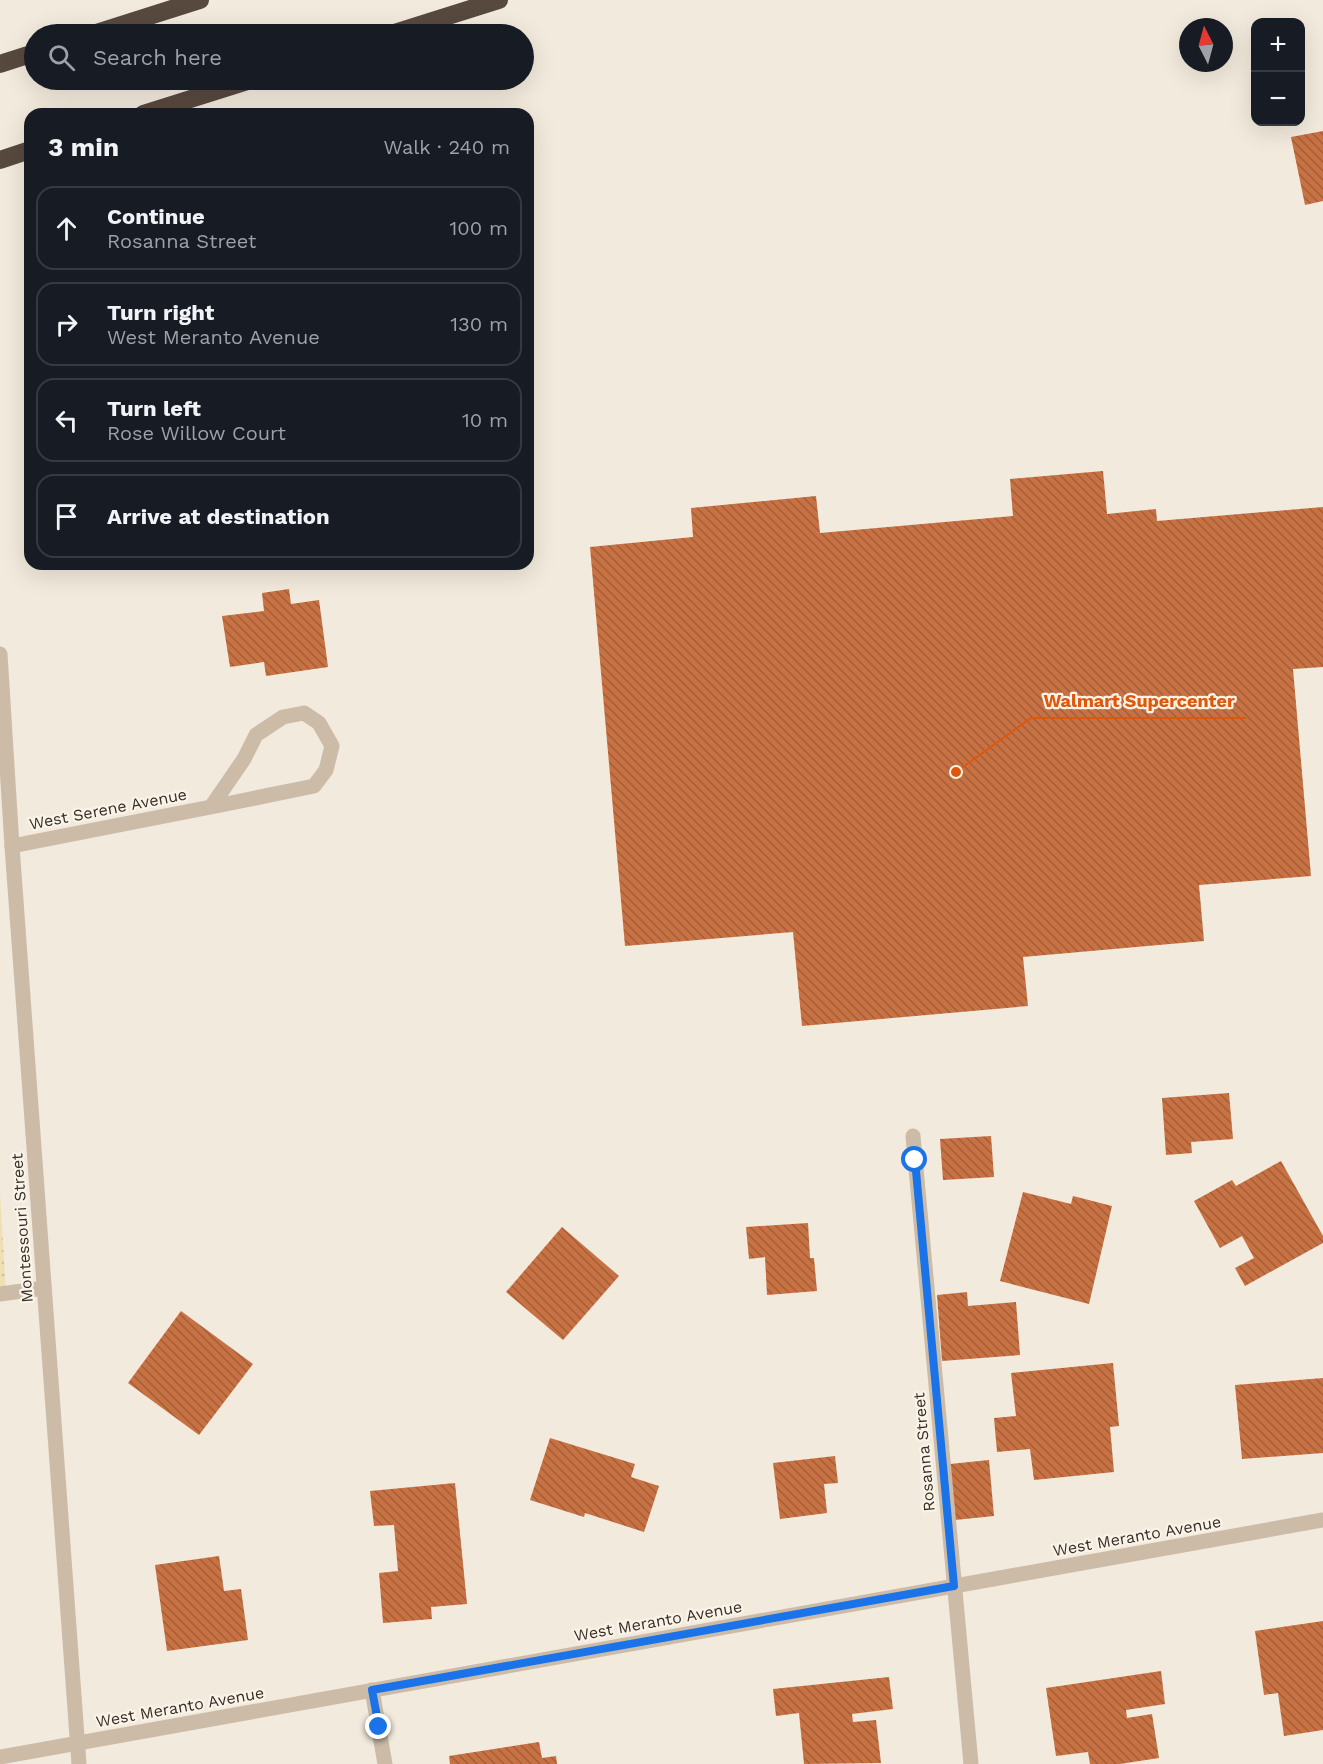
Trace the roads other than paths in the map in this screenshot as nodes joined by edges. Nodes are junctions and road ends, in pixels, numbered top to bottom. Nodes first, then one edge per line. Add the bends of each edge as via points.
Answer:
1 (200, 0) edge
2 (499, 0) edge
3 (124, 24) edge
4 (423, 24) edge
5 (24, 56) edge
6 (0, 64) edge
7 (219, 90) edge
8 (162, 108) edge
9 (24, 152) edge
10 (0, 160) edge
11 (0, 654) edge
12 (211, 807) junction
13 (12, 846) junction
14 (913, 1136) dead end
15 (44, 1288) junction
16 (0, 1294) edge
17 (1323, 1520) edge
18 (954, 1586) junction
19 (372, 1690) junction
20 (77, 1743) junction
21 (0, 1757) edge
22 (79, 1764) edge
23 (385, 1764) edge
24 (971, 1764) edge

1 - 3 highway
2 - 4 highway
5 - 6 highway
7 - 8 highway
9 - 10 highway
11 - 13 street, Montessouri Street
12 - 12 street, West Serene Avenue via 256,735 282,717 304,713 319,723 332,746 326,770 314,786
12 - 13 street, West Serene Avenue
13 - 15 street, Montessouri Street
14 - 18 street, Rosanna Street
15 - 16 street
15 - 20 street, Montessouri Street
17 - 18 street, West Meranto Avenue
18 - 19 street, West Meranto Avenue
18 - 24 street, Rosanna Street
19 - 20 street, West Meranto Avenue
19 - 23 street
20 - 21 street, West Meranto Avenue
20 - 22 street, Montessouri Street

